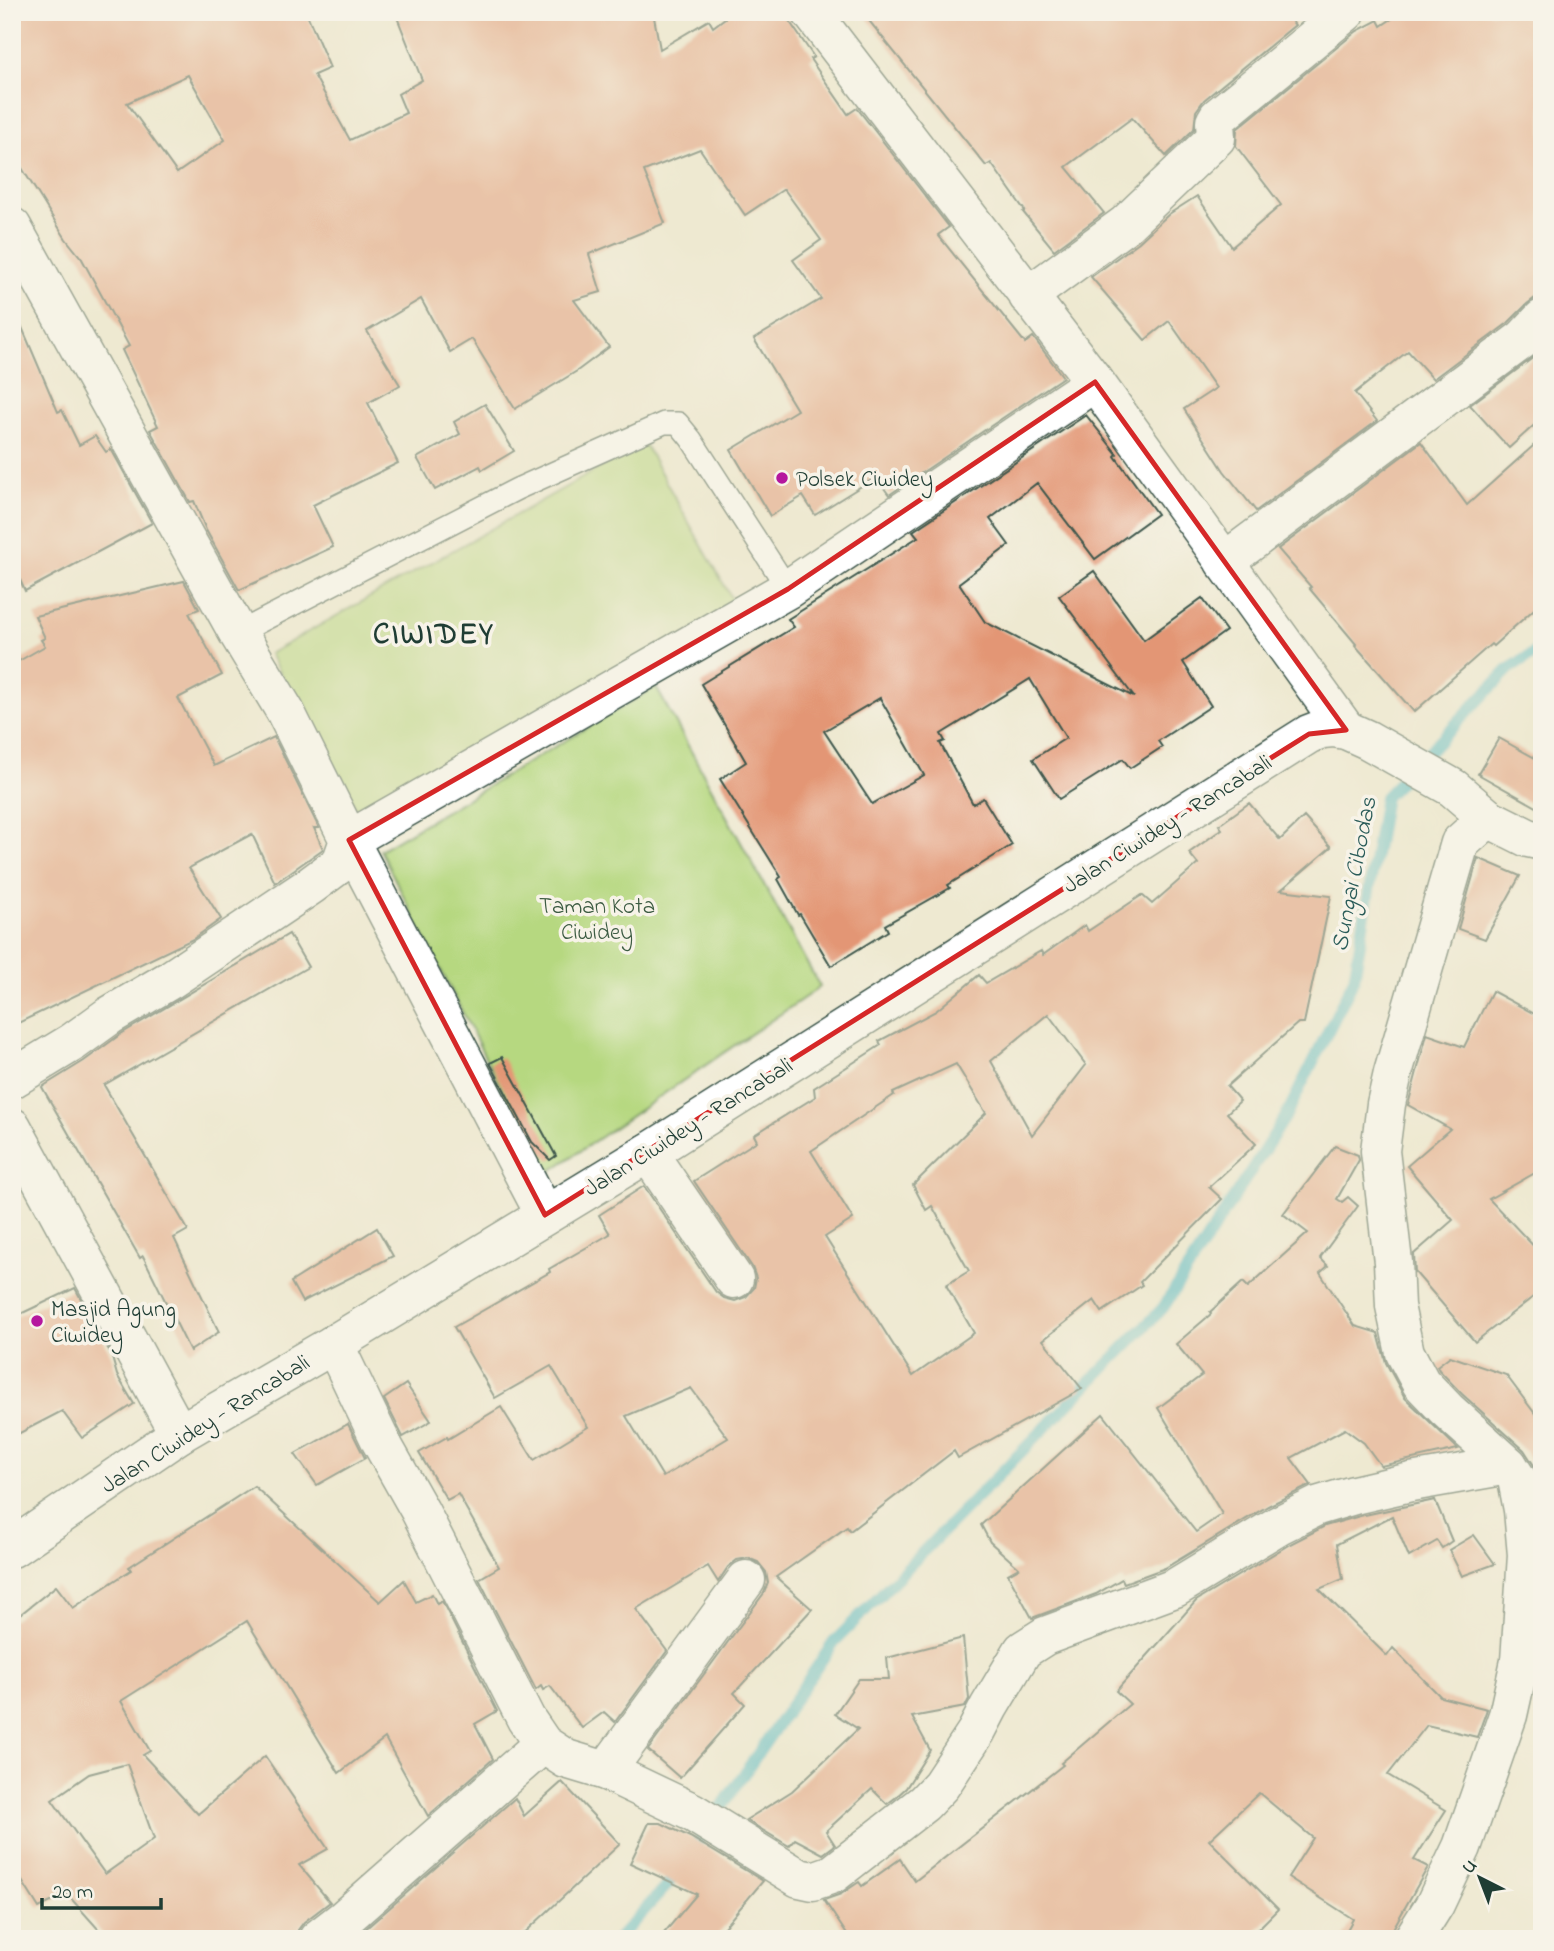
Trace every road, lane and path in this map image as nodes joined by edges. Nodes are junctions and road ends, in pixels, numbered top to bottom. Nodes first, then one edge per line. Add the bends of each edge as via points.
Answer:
1 (811, 12) edge
2 (1346, 12) edge
3 (12, 227) edge
4 (1028, 296) junction
5 (1542, 319) edge
6 (1095, 382) junction
7 (1224, 562) junction
8 (788, 589) junction
9 (238, 633) junction
10 (1357, 735) junction
11 (1488, 818) junction
12 (349, 840) junction
13 (1542, 841) edge
14 (12, 1079) edge
15 (12, 1127) edge
16 (648, 1153) junction
17 (545, 1215) junction
18 (734, 1279) dead end
19 (334, 1343) junction
20 (179, 1434) junction
21 (1508, 1465) junction
22 (12, 1548) edge
23 (746, 1580) dead end
24 (543, 1744) junction
25 (606, 1771) junction
26 (318, 1939) edge
27 (1413, 1939) edge

1 - 4 main road
2 - 4 main road via 1218,117 1216,138 1126,224
3 - 9 main road
4 - 6 main road
5 - 7 main road via 1523,339
6 - 7 main road
6 - 8 main road
7 - 10 main road
8 - 9 lane via 691,439 678,423 664,424 517,489
8 - 12 main road
9 - 12 main road via 285,711
10 - 11 main road via 1453,788
10 - 16 main road, Jalan Ciwidey - Rancabali via 1333,728 1309,734
11 - 13 main road
11 - 21 main road via 1460,843 1393,1073 1380,1151 1395,1306 1405,1353 1421,1382
12 - 14 main road via 341,863 310,886
12 - 17 main road
15 - 20 main road
16 - 17 main road, Jalan Ciwidey - Rancabali
16 - 18 main road
17 - 19 main road, Jalan Ciwidey - Rancabali
19 - 20 main road, Jalan Ciwidey - Rancabali
19 - 24 main road via 381,1442
20 - 22 main road, Jalan Ciwidey - Rancabali
21 - 25 main road via 1354,1494 1317,1506 1175,1588 1045,1636 1023,1650 976,1732 925,1802 833,1874 813,1881 799,1878 692,1812
21 - 27 main road via 1517,1479 1527,1555 1520,1661 1508,1715 1462,1847
23 - 25 main road
24 - 25 main road via 566,1759
24 - 26 main road

